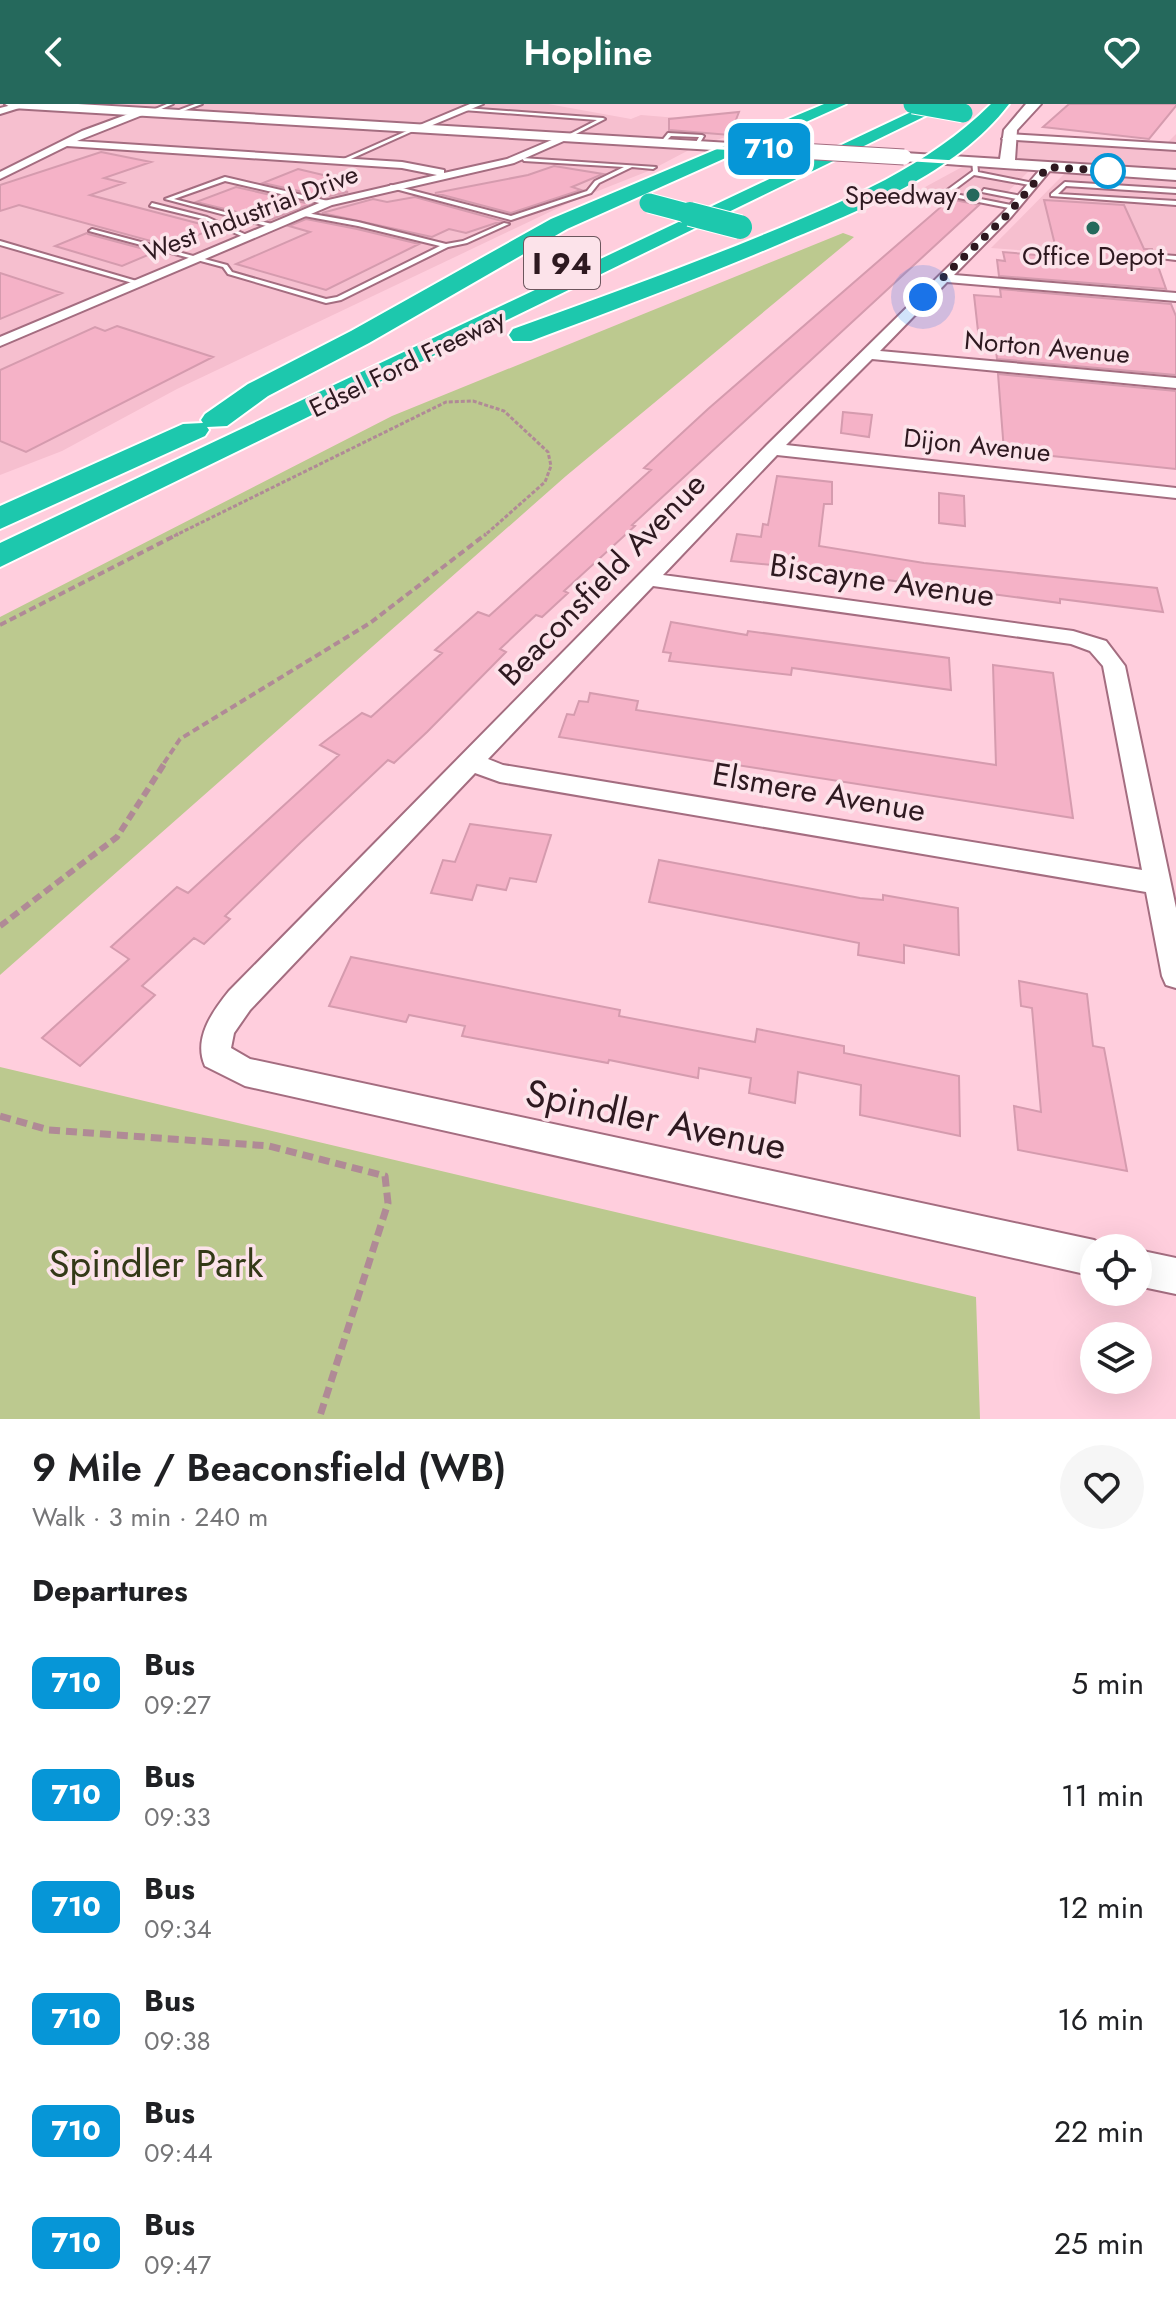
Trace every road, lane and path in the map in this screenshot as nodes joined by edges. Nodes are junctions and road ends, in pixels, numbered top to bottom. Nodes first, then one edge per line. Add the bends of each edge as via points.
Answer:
1 (12, 104) edge
2 (26, 104) edge
3 (125, 104) edge
4 (200, 104) edge
5 (234, 104) edge
6 (291, 104) edge
7 (323, 104) edge
8 (478, 104) edge
9 (838, 104) edge
10 (906, 104) edge
11 (913, 104) edge
12 (1001, 104) edge
13 (1034, 104) edge
14 (279, 107) junction
15 (348, 108) dead end
16 (953, 108) edge
17 (172, 109) edge
18 (465, 109) junction
19 (109, 110) junction
20 (0, 111) edge
21 (146, 112) junction
22 (249, 118) junction
23 (986, 121) junction
24 (420, 127) junction
25 (570, 136) junction
26 (1006, 137) junction
27 (66, 143) junction
28 (1175, 146) edge
29 (733, 147) junction
30 (524, 159) junction
31 (941, 159) junction
32 (342, 161) junction
33 (653, 167) dead end
34 (1048, 167) junction
35 (972, 173) junction
36 (1170, 174) edge
37 (0, 176) edge
38 (454, 176) junction
39 (979, 181) dead end
40 (999, 181) junction
41 (637, 186) junction
42 (958, 186) junction
43 (391, 187) junction
44 (971, 189) dead end
45 (984, 191) dead end
46 (1176, 191) edge
47 (1024, 196) junction
48 (328, 203) junction
49 (1176, 203) edge
50 (152, 205) dead end
51 (301, 214) junction
52 (506, 224) dead end
53 (274, 226) junction
54 (92, 231) dead end
55 (783, 235) junction
56 (248, 237) junction
57 (0, 243) edge
58 (446, 246) junction
59 (1162, 257) dead end
60 (1176, 258) edge
61 (196, 259) junction
62 (942, 278) junction
63 (138, 283) junction
64 (1176, 297) edge
65 (0, 342) edge
66 (867, 354) junction
67 (1176, 383) edge
68 (314, 408) junction
69 (216, 420) junction
70 (773, 449) junction
71 (1176, 493) edge
72 (0, 519) edge
73 (0, 556) edge
74 (647, 579) junction
75 (0, 625) edge
76 (471, 762) junction
77 (1157, 883) junction
78 (0, 926) edge
79 (1176, 976) edge
80 (213, 1045) joint
81 (0, 1116) edge
82 (1080, 1255) edge
83 (1152, 1271) edge
84 (1176, 1276) edge
85 (319, 1419) edge

1 - 2 main road
2 - 19 main road
2 - 20 street
3 - 19 lane
4 - 17 lane
5 - 14 lane
6 - 14 lane
7 - 15 lane
8 - 18 street
9 - 29 highway
10 - 69 highway, Edsel Ford Freeway / I 94
11 - 16 highway, bridge
12 - 23 highway
13 - 26 main road via 1010,126
14 - 22 lane
16 - 23 highway
16 - 68 highway, Edsel Ford Freeway / I 94
17 - 21 main road
17 - 22 main road
18 - 24 street
18 - 25 lane via 603,119
19 - 21 main road
21 - 27 street
22 - 24 main road
23 - 31 highway
24 - 25 main road
24 - 32 lane
25 - 29 main road
25 - 30 street, West Industrial Drive
26 - 28 street
26 - 40 main road
27 - 32 street
27 - 37 street
28 - 36 street via 1161,166
29 - 31 main road, bridge
29 - 41 highway
30 - 38 street, West Industrial Drive
30 - 41 lane
31 - 35 main road
31 - 55 highway
32 - 38 street
33 - 41 lane
34 - 36 main road
34 - 40 main road
34 - 47 street, Beaconsfield Avenue
35 - 39 lane
35 - 40 main road
35 - 42 lane
38 - 43 street, West Industrial Drive
40 - 45 lane
40 - 47 lane
40 - 47 lane
41 - 43 lane via 597,182 589,192 511,218
41 - 55 highway, bridge via 740,227
41 - 69 highway via 258,390
42 - 44 lane
42 - 47 lane via 945,194
43 - 48 street, West Industrial Drive
46 - 49 lane via 1065,184 1053,195
47 - 62 street, Beaconsfield Avenue
48 - 51 street, West Industrial Drive
48 - 53 lane via 225,179 168,199
50 - 56 lane via 205,218
51 - 53 street, West Industrial Drive
51 - 58 lane
52 - 58 lane
53 - 56 street, West Industrial Drive
54 - 61 lane
55 - 68 highway via 375,391
56 - 61 street, West Industrial Drive
57 - 63 lane
58 - 61 lane via 326,301
59 - 60 lane
61 - 63 street, West Industrial Drive
62 - 64 street
62 - 66 street, Beaconsfield Avenue
63 - 65 street, West Industrial Drive
66 - 67 street, Norton Avenue
66 - 70 street, Beaconsfield Avenue
68 - 73 highway, Edsel Ford Freeway / I 94
69 - 72 highway, Edsel Ford Freeway / I 94
70 - 71 street, Dijon Avenue
70 - 74 street, Beaconsfield Avenue
74 - 76 street, Beaconsfield Avenue
74 - 77 street, Biscayne Avenue via 1073,638 1106,652 1114,666
75 - 78 path via 446,402 473,401 504,411 548,452 551,466 545,482 492,529 370,623 180,739 117,837
76 - 77 street, Elsmere Avenue via 500,773
76 - 80 street, Beaconsfield Avenue via 226,1017
77 - 79 street
80 - 82 street, Spindler Avenue via 216,1056 245,1072
81 - 85 path via 49,1130 269,1146 385,1176 388,1203
83 - 84 street

